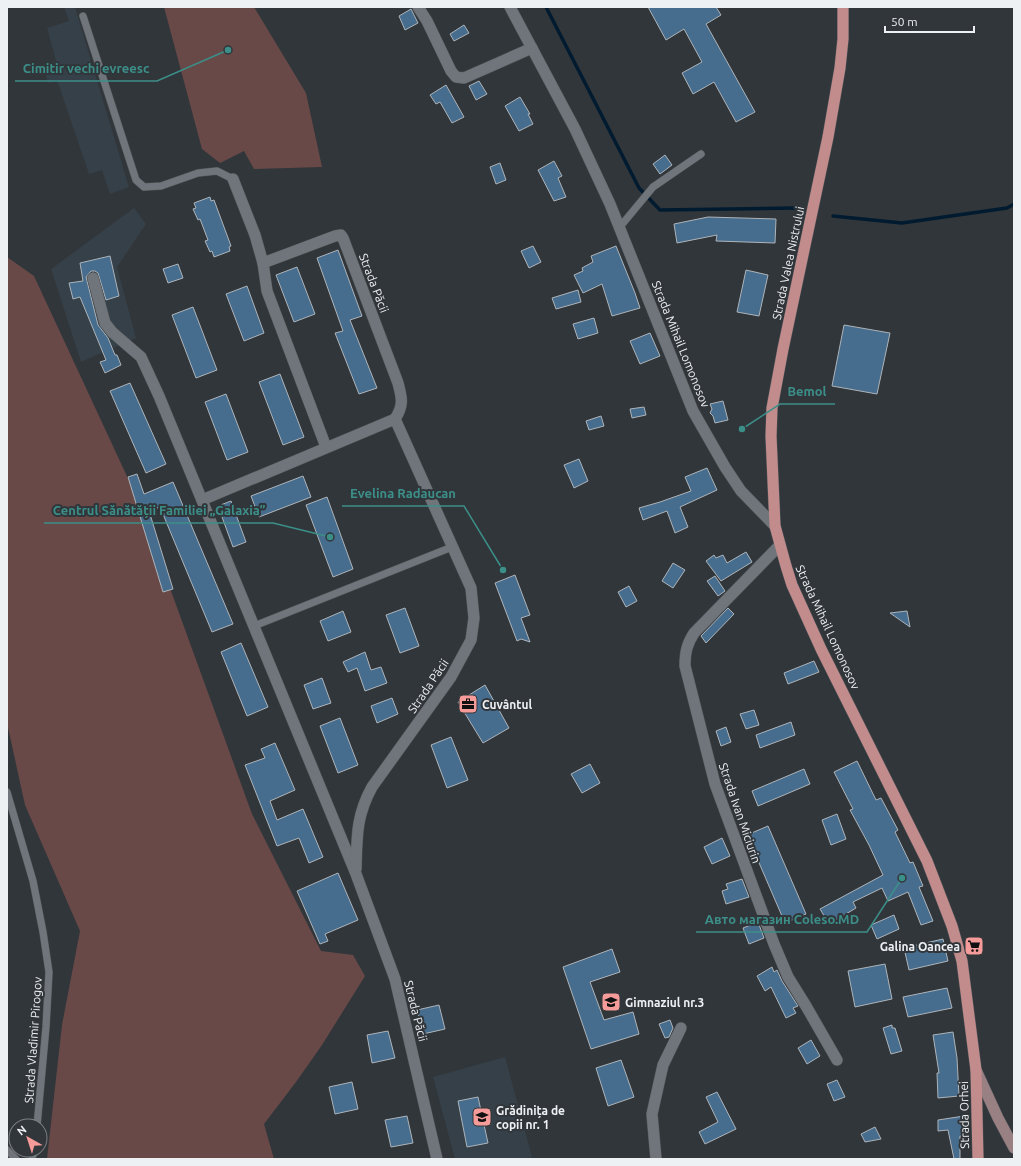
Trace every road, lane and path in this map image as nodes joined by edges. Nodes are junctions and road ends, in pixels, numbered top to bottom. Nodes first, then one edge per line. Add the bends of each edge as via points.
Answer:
1 (418, 7) edge
2 (510, 7) edge
3 (843, 7) edge
4 (83, 16) dead end
5 (532, 48) junction
6 (701, 154) dead end
7 (233, 179) joint
8 (619, 228) junction
9 (263, 262) junction
10 (93, 278) dead end
11 (395, 419) junction
12 (326, 447) junction
13 (202, 500) junction
14 (775, 526) junction
15 (780, 545) junction
16 (452, 547) junction
17 (254, 626) junction
18 (7, 792) edge
19 (356, 874) junction
20 (681, 1028) dead end
21 (837, 1060) dead end
22 (976, 1070) junction
23 (38, 1118) edge
24 (1014, 1148) edge
25 (7, 1150) edge
26 (16, 1159) edge
27 (438, 1159) edge
28 (656, 1159) edge
29 (978, 1159) edge

1 - 5 street via 456,77 464,78
2 - 5 street, Strada Mihail Lomonosov
3 - 14 main road, Strada Valea Nistrului via 844,39 828,137 772,408
4 - 7 lane via 136,180 144,187 161,186 198,173 217,171
5 - 8 street, Strada Mihail Lomonosov via 575,129
6 - 8 lane via 653,187
7 - 9 street
8 - 14 street, Strada Mihail Lomonosov via 694,411 737,485
9 - 11 street, Strada Păcii via 336,236 340,235 343,238 398,383 402,400
9 - 12 street via 267,291
10 - 13 street, Strada Păcii via 105,323 141,357
11 - 12 street
11 - 16 street, Strada Păcii
12 - 13 street
13 - 17 street, Strada Păcii
14 - 15 main road, Strada Mihail Lomonosov
15 - 21 street, Strada Ivan Miciurin via 694,633 688,643 685,666 715,784 774,944 788,977
15 - 22 main road, Strada Mihail Lomonosov via 792,585 917,840 944,902 962,961
16 - 17 lane
16 - 19 street, Strada Păcii via 471,588 474,618 471,640 451,677 364,801 358,826
17 - 19 street, Strada Păcii
18 - 23 lane, Strada Vladimir Pirogov via 33,880 49,972
19 - 27 street, Strada Păcii via 395,979
20 - 28 street via 663,1065 652,1114
22 - 24 main road, Strada Mihail Lomonosov
22 - 29 main road, Strada Orhei
25 - 26 lane

